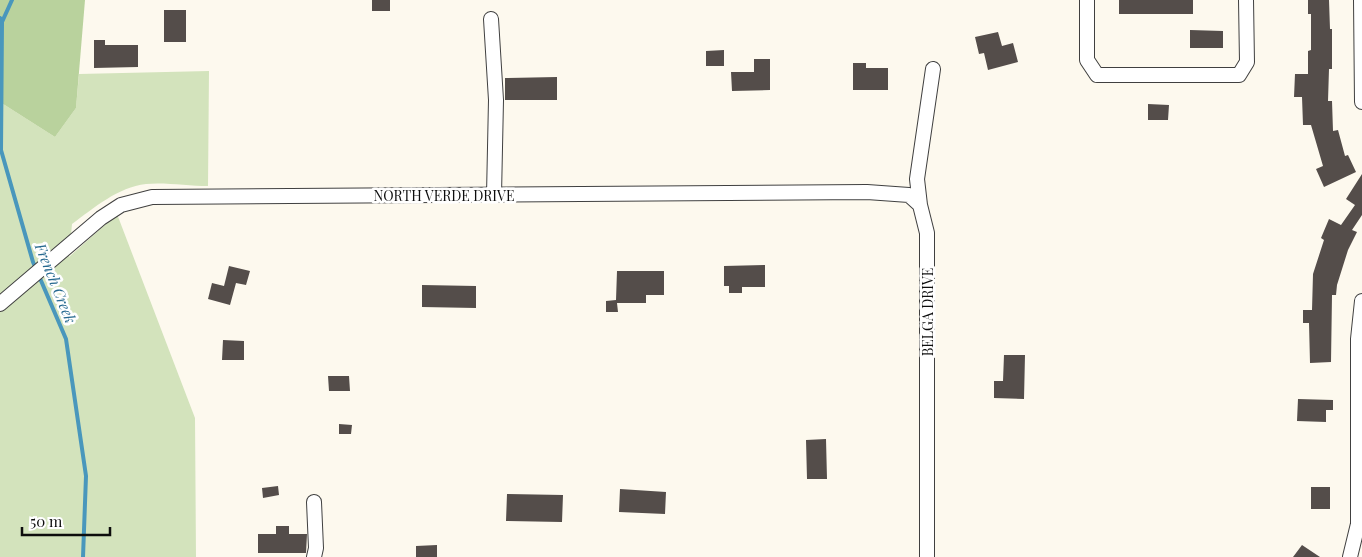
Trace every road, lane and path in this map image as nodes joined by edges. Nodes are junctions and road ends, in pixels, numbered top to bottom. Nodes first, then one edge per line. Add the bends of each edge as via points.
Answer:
1 (1087, 0) edge
2 (1246, 0) edge
3 (1361, 0) edge
4 (491, 19) dead end
5 (933, 68) dead end
6 (1362, 102) edge
7 (494, 195) junction
8 (920, 205) junction
9 (1362, 301) edge
10 (0, 304) edge
11 (1360, 492) edge
12 (314, 502) dead end
13 (314, 557) edge
14 (926, 557) edge
15 (1350, 557) edge

1 - 2 street via 1087,60 1097,75 1238,75 1247,62
3 - 6 street
4 - 7 street via 496,100
5 - 8 street, BELGA DRIVE via 917,179
7 - 8 street, NORTH VERDE DRIVE via 867,192 909,195
7 - 10 street, NORTH VERDE DRIVE via 152,197 122,205 101,218
8 - 14 street, BELGA DRIVE via 927,233
9 - 11 street via 1358,339
11 - 15 street via 1357,530
12 - 13 street

